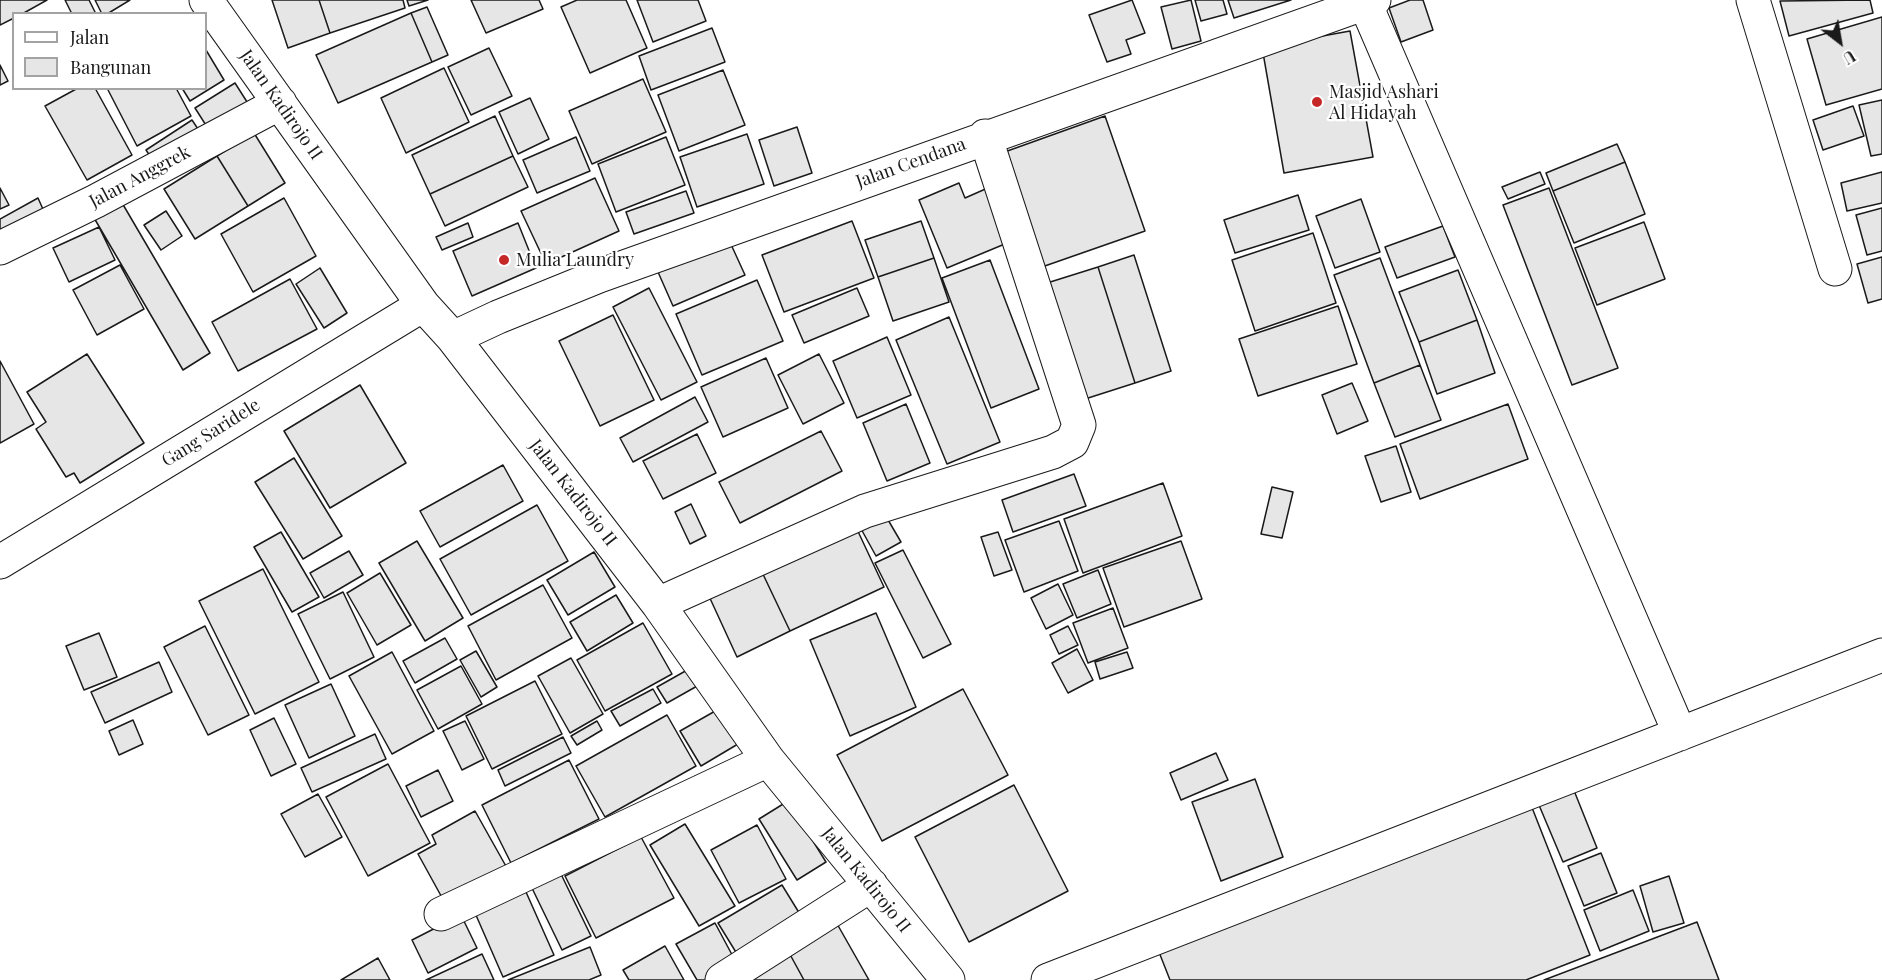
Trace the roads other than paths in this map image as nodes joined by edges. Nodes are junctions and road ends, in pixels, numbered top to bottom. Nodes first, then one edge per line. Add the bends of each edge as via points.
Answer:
1 (206, 0) edge
2 (1753, 0) edge
3 (1369, 2) edge
4 (280, 103) junction
5 (985, 136) junction
6 (0, 248) edge
7 (1835, 269) dead end
8 (423, 305) junction
9 (453, 338) junction
10 (0, 562) edge
11 (658, 604) junction
12 (1882, 655) edge
13 (1680, 734) junction
14 (768, 760) junction
15 (871, 885) junction
16 (441, 914) dead end
17 (722, 980) edge
18 (948, 980) edge
19 (1048, 980) edge

1 - 4 street, Jalan Kadirojo II
2 - 7 street
3 - 5 street, Jalan Cendana
3 - 13 street
4 - 6 street, Jalan Anggrek
4 - 8 street, Jalan Kadirojo II
5 - 9 street, Jalan Cendana via 599,276
5 - 11 street via 1079,424 1072,442 1053,452 865,511
8 - 9 street, Jalan Kadirojo II
8 - 10 street, Gang Saridele
9 - 11 street, Jalan Kadirojo II
11 - 14 street, Jalan Kadirojo II
12 - 13 street
13 - 19 street
14 - 15 street, Jalan Kadirojo II
14 - 16 street
15 - 17 street
15 - 18 street, Jalan Kadirojo II

